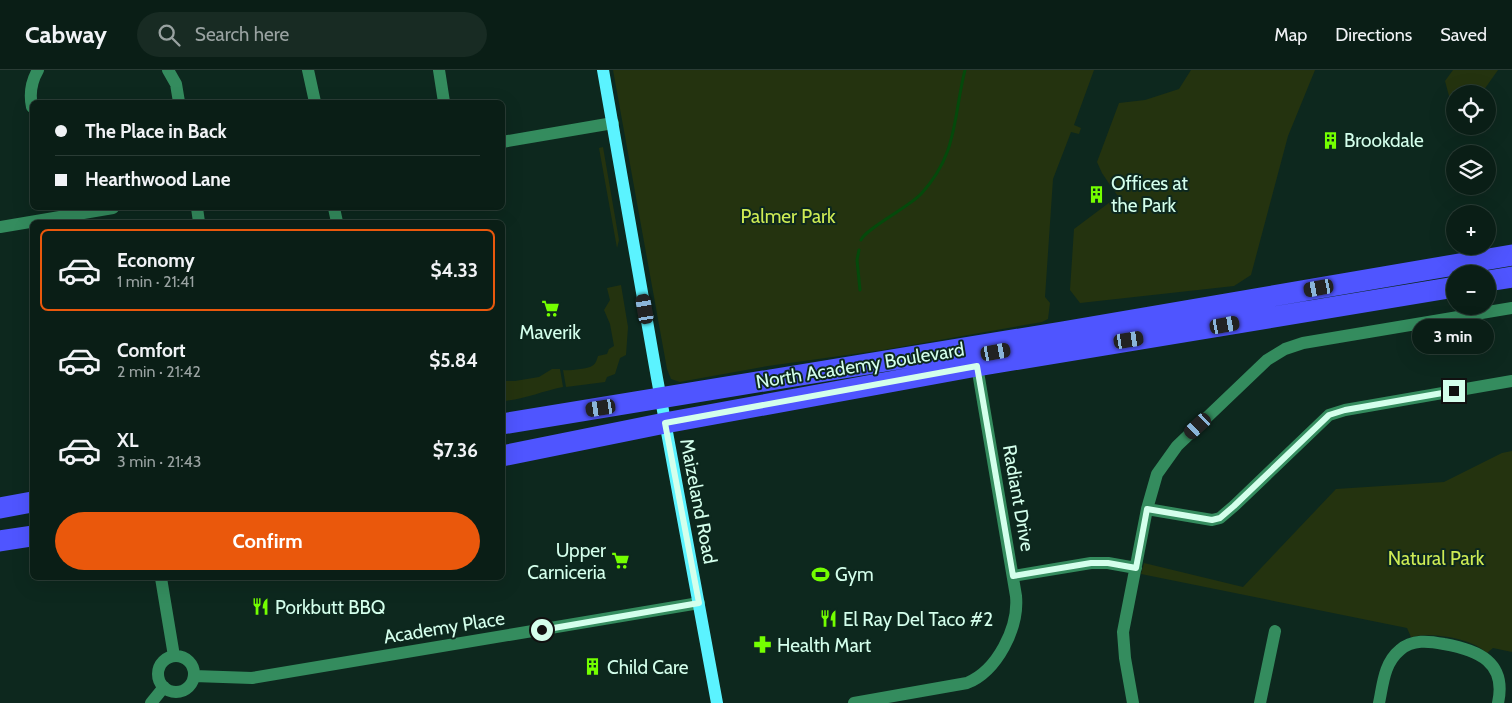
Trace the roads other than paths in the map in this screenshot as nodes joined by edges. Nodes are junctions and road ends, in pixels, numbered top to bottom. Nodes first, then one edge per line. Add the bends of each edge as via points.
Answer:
1 (38, 70) edge
2 (168, 70) edge
3 (308, 70) edge
4 (439, 70) edge
5 (603, 70) edge
6 (31, 100) edge
7 (179, 100) edge
8 (316, 100) edge
9 (444, 100) edge
10 (613, 123) junction
11 (505, 141) edge
12 (99, 210) edge
13 (58, 216) edge
14 (37, 220) edge
15 (30, 221) edge
16 (0, 227) edge
17 (1512, 255) edge
18 (1512, 277) edge
19 (1496, 280) edge
20 (1446, 288) edge
21 (1301, 291) junction
22 (1512, 308) edge
23 (1186, 331) junction
24 (1062, 332) junction
25 (977, 366) junction
26 (944, 372) junction
27 (1512, 381) edge
28 (661, 398) junction
29 (665, 423) junction
30 (505, 424) edge
31 (505, 455) edge
32 (30, 502) edge
33 (0, 508) edge
34 (1147, 509) junction
35 (30, 536) edge
36 (0, 541) edge
37 (1136, 568) junction
38 (1013, 576) junction
39 (161, 580) edge
40 (699, 603) junction
41 (1275, 631) dead end
42 (174, 656) junction
43 (194, 676) junction
44 (164, 687) junction
45 (151, 703) edge
46 (717, 703) edge
47 (854, 703) edge
48 (1132, 703) edge
49 (1260, 703) edge
50 (1379, 703) edge
51 (1498, 703) edge

1 - 6 street via 31,86
2 - 7 street via 176,84
3 - 8 street
4 - 9 street
5 - 10 main road, Maizeland Road
10 - 11 street
10 - 28 main road, Maizeland Road
12 - 13 street
13 - 14 street
15 - 16 street
17 - 21 highway, North Academy Boulevard
18 - 19 highway
20 - 23 highway, North Academy Boulevard
21 - 23 main road via 1293,304 1200,320
21 - 24 highway, North Academy Boulevard
22 - 34 street via 1285,348 1267,360 1173,450 1157,474
23 - 25 highway, North Academy Boulevard
24 - 26 main road via 1059,338 1049,343 953,362
24 - 28 highway, North Academy Boulevard
25 - 26 highway, North Academy Boulevard
25 - 38 street, Radiant Drive
26 - 29 highway, North Academy Boulevard
27 - 34 street via 1329,415 1220,518 1205,519
28 - 29 main road, Maizeland Road
28 - 30 highway, North Academy Boulevard
29 - 31 highway, North Academy Boulevard
29 - 40 main road, Maizeland Road
32 - 33 highway
34 - 37 street
35 - 36 highway
37 - 38 street via 1091,563
37 - 48 street via 1123,632
38 - 47 street, Radiant Drive via 1016,601 1008,638 995,662 981,676 967,683
39 - 42 street
40 - 43 street, Academy Place via 252,678
40 - 46 main road, Maizeland Road
41 - 49 street
42 - 43 street via 191,664
42 - 44 street via 160,667 159,676
43 - 44 street via 183,690 177,692
44 - 45 street
50 - 51 street via 1385,672 1395,654 1401,648 1421,642 1451,645 1482,655 1498,679

